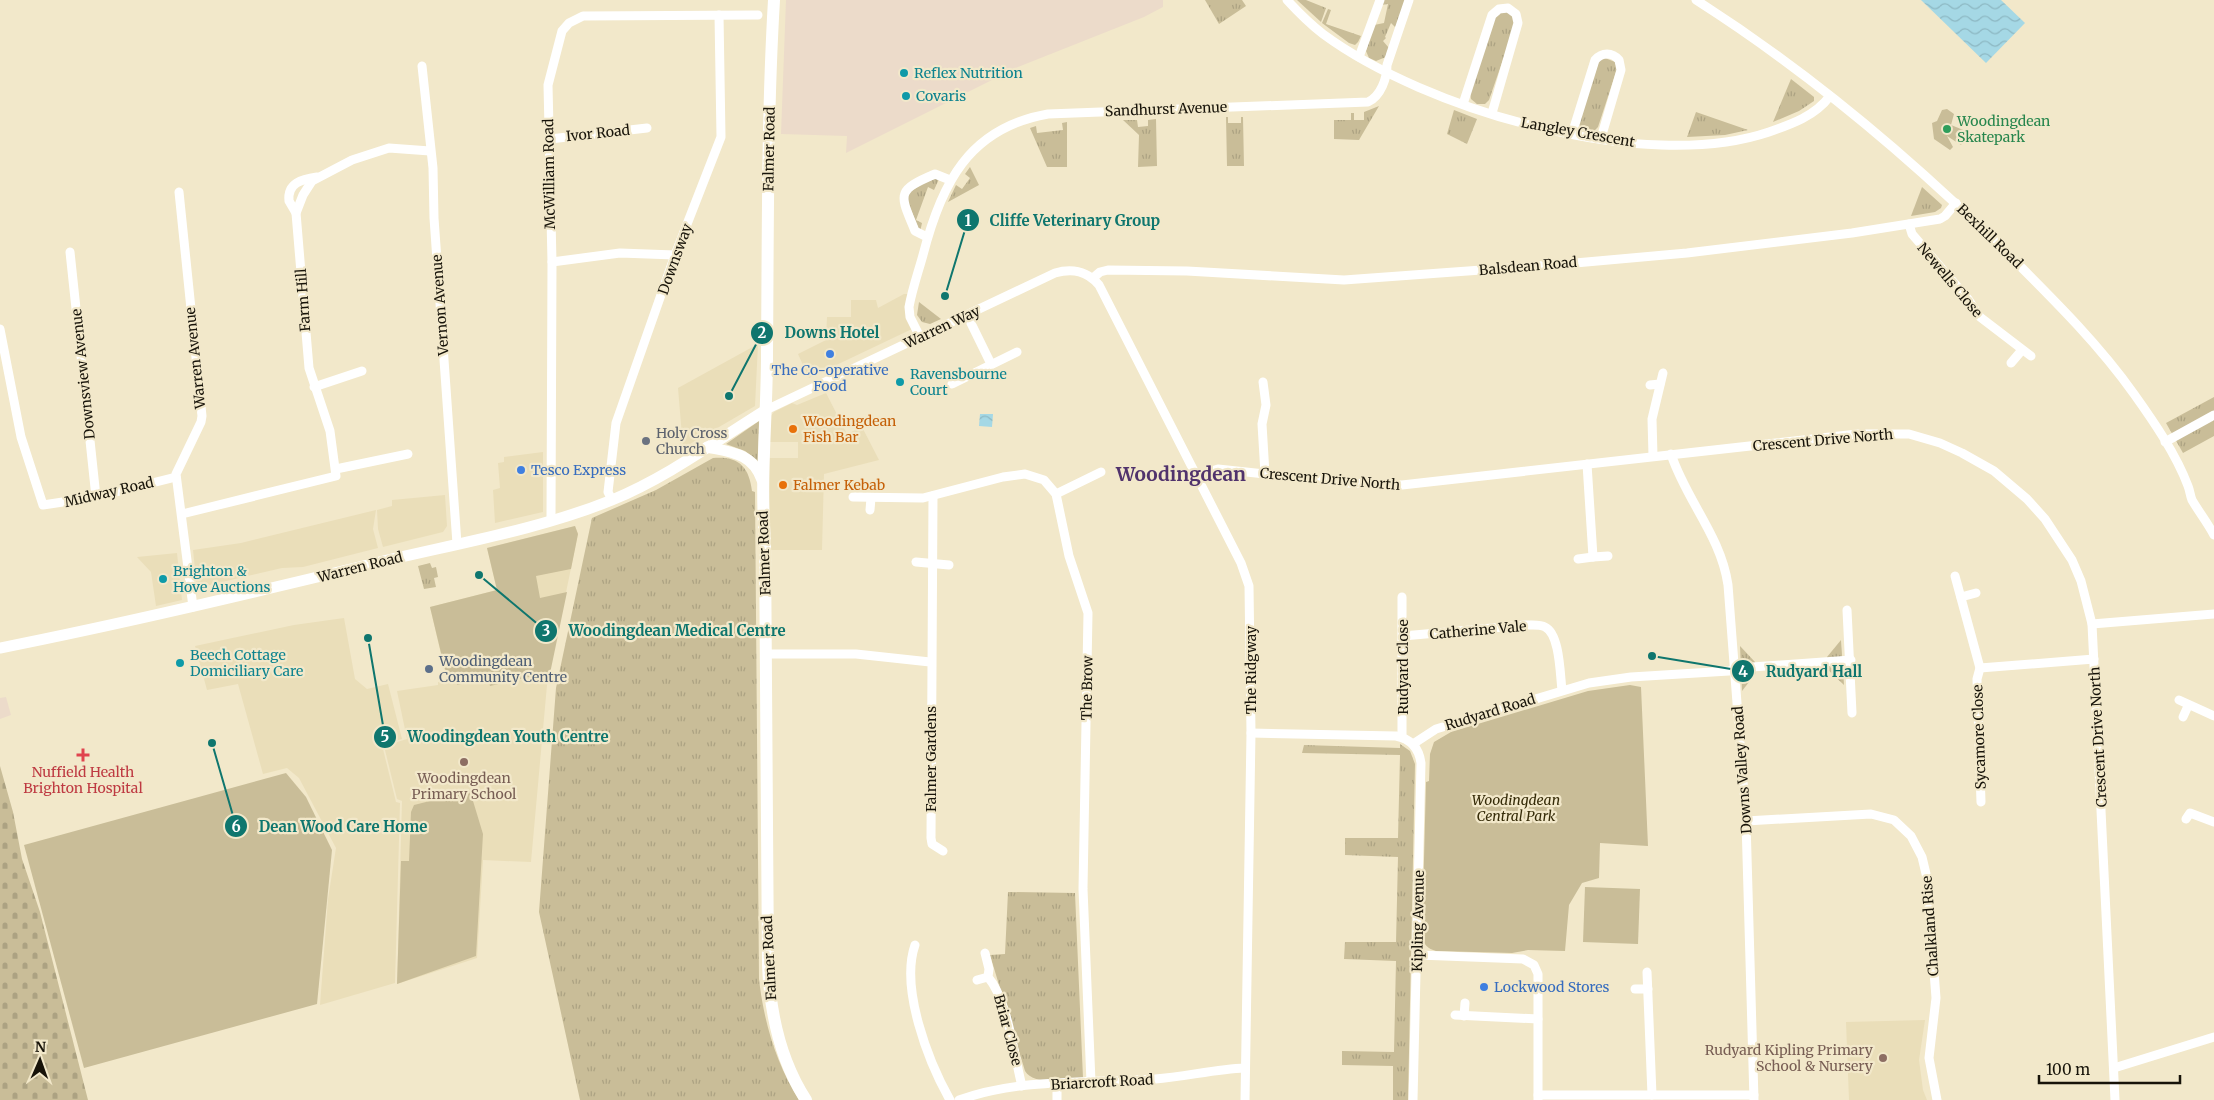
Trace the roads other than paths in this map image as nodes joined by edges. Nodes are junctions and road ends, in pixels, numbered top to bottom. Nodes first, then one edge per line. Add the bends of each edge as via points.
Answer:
1 (774, 0) edge
2 (1287, 0) edge
3 (1380, 0) edge
4 (1409, 0) edge
5 (1696, 0) edge
6 (718, 15) junction
7 (758, 15) dead end
8 (1359, 57) junction
9 (422, 66) dead end
10 (1387, 72) junction
11 (1830, 96) junction
12 (1463, 104) junction
13 (1492, 113) junction
14 (647, 128) dead end
15 (1572, 134) junction
16 (1600, 138) junction
17 (550, 139) junction
18 (430, 151) junction
19 (318, 177) junction
20 (950, 180) junction
21 (179, 192) dead end
22 (1956, 203) junction
23 (296, 213) junction
24 (1909, 224) junction
25 (927, 237) junction
26 (70, 252) dead end
27 (676, 255) junction
28 (552, 262) junction
29 (1093, 278) junction
30 (967, 316) junction
31 (0, 329) edge
32 (920, 337) junction
33 (2022, 350) junction
34 (1017, 352) dead end
35 (2031, 356) dead end
36 (2011, 363) dead end
37 (991, 364) junction
38 (362, 372) dead end
39 (1663, 373) dead end
40 (1263, 382) dead end
41 (952, 384) dead end
42 (1660, 384) junction
43 (1650, 385) dead end
44 (314, 387) junction
45 (1265, 393) junction
46 (1255, 394) dead end
47 (766, 410) junction
48 (2214, 415) edge
49 (2165, 442) junction
50 (707, 447) junction
51 (408, 454) dead end
52 (1671, 454) junction
53 (1653, 456) junction
54 (1587, 464) junction
55 (336, 469) junction
56 (1101, 472) dead end
57 (1266, 474) junction
58 (1196, 476) junction
59 (176, 477) junction
60 (762, 480) junction
61 (1056, 494) junction
62 (933, 496) junction
63 (96, 497) junction
64 (854, 497) dead end
65 (871, 498) junction
66 (612, 500) junction
67 (870, 510) dead end
68 (182, 514) junction
69 (551, 519) junction
70 (2214, 535) edge
71 (457, 544) junction
72 (1608, 556) dead end
73 (1594, 557) junction
74 (1578, 559) dead end
75 (916, 562) dead end
76 (933, 563) junction
77 (949, 565) dead end
78 (1955, 576) dead end
79 (1976, 593) dead end
80 (1402, 597) dead end
81 (1961, 597) junction
82 (193, 607) junction
83 (1847, 610) dead end
84 (2214, 614) edge
85 (2092, 624) junction
86 (1403, 636) junction
87 (0, 648) edge
88 (765, 654) junction
89 (2094, 659) junction
90 (1851, 660) junction
91 (930, 662) junction
92 (1980, 668) junction
93 (1734, 669) junction
94 (1562, 690) junction
95 (2178, 700) dead end
96 (2188, 706) junction
97 (1852, 713) dead end
98 (2214, 716) edge
99 (2183, 717) dead end
100 (1251, 733) junction
101 (1402, 737) junction
102 (1413, 744) junction
103 (1981, 802) dead end
104 (2188, 812) dead end
105 (1746, 821) junction
106 (2214, 822) edge
107 (943, 850) dead end
108 (915, 945) dead end
109 (985, 953) dead end
110 (1418, 955) junction
111 (1647, 972) dead end
112 (988, 977) junction
113 (977, 980) dead end
114 (1635, 989) dead end
115 (1648, 989) junction
116 (1465, 1003) dead end
117 (1538, 1019) junction
118 (2214, 1037) edge
119 (1245, 1068) junction
120 (2114, 1068) junction
121 (1091, 1082) junction
122 (1057, 1084) junction
123 (1022, 1086) junction
124 (1652, 1095) junction
125 (1754, 1097) edge
126 (1538, 1098) edge
127 (1602, 1098) edge
128 (806, 1100) edge
129 (950, 1100) edge
130 (959, 1100) edge
131 (1057, 1100) edge
132 (1245, 1100) edge
133 (1414, 1100) edge
134 (1937, 1100) edge
135 (2115, 1100) edge

1 - 47 main road, Falmer Road
2 - 8 street, Langley Crescent via 1321,33
3 - 8 street
4 - 10 street, Sandhurst Avenue
5 - 11 street, Bexhill Road
6 - 7 street, McWilliam Road
6 - 17 street, McWilliam Road via 583,16 569,23 560,35 549,79
6 - 27 street, Downsway via 721,137
8 - 10 street, Langley Crescent
9 - 18 street, Vernon Avenue
10 - 12 street, Langley Crescent
10 - 20 street, Sandhurst Avenue via 1377,96 1365,103 1154,108 1036,116 1010,126 984,142 968,156
11 - 16 street, Langley Crescent via 1810,115 1739,141 1668,145
11 - 22 street, Bexhill Road
12 - 13 street, Langley Crescent
12 - 13 street via 1492,15 1498,9 1510,9 1517,16 1518,24
13 - 15 street, Langley Crescent
14 - 17 street, Ivor Road
15 - 16 street, Langley Crescent
15 - 16 street via 1595,60 1611,54 1619,60 1621,70
17 - 28 street, McWilliam Road
18 - 19 street, Farm Hill via 389,148
18 - 71 street, Vernon Avenue
19 - 23 street, Farm Hill via 303,195
19 - 23 street, Farm Hill via 301,180 291,188 289,201
20 - 25 street, Sandhurst Avenue
20 - 25 street via 935,174 908,187 904,193 904,203 915,231
21 - 59 street, Warren Avenue via 202,417
22 - 24 street, Balsdean Road via 1943,218
22 - 49 street, Bexhill Road via 2101,352 2134,394
23 - 44 street, Farm Hill via 307,353
24 - 29 street, Balsdean Road via 1687,253 1370,279 1325,280 1158,270 1108,270
24 - 33 street, Newells Close via 1912,234 1980,317
25 - 32 street, Sandhurst Avenue via 909,310
26 - 63 street, Downsview Avenue
27 - 28 street via 620,253
27 - 66 street, Downsway via 616,423 608,492
28 - 69 street, McWilliam Road
29 - 30 street, Warren Way via 1075,270 1055,273
29 - 58 street, The Ridgway via 1102,289
30 - 32 street, Warren Way
30 - 37 street
31 - 63 street, Midway Road via 21,436 43,505
32 - 47 street, Warren Way
33 - 35 street, Newells Close
33 - 36 street
34 - 37 street
37 - 41 street
38 - 44 street
39 - 42 street
40 - 45 street
42 - 43 street
42 - 53 street via 1652,419
44 - 55 street, Farm Hill via 330,431
45 - 46 street
45 - 57 street via 1262,424
47 - 50 street, Warren Road
47 - 60 main road, Falmer Road
48 - 49 street
49 - 70 street, Bexhill Road via 2193,501
50 - 60 street via 745,456 756,467
50 - 66 street, Warren Road
51 - 55 street
52 - 53 street, Crescent Drive North
52 - 85 street, Crescent Drive North via 1884,433 1909,434 1940,443 1994,471 2045,519 2066,550 2081,581
52 - 93 street, Downs Valley Road via 1722,557 1728,585
53 - 54 street, Crescent Drive North
54 - 57 street, Crescent Drive North via 1402,485
54 - 73 street
55 - 68 street via 334,478
56 - 61 street
57 - 58 street, Crescent Drive North via 1218,469
58 - 100 street, The Ridgway via 1248,579
59 - 63 street, Midway Road
59 - 68 street, Warren Avenue
60 - 88 main road, Falmer Road
61 - 62 street via 1044,480 1026,474
61 - 121 street, The Brow via 1069,556 1088,613 1083,889
62 - 65 street
62 - 76 street, Falmer Gardens
64 - 65 street
65 - 67 street
66 - 69 street, Warren Road
68 - 82 street, Warren Avenue
69 - 71 street, Warren Road
71 - 82 street, Warren Road
72 - 73 street
73 - 74 street
75 - 76 street
76 - 77 street
76 - 91 street, Falmer Gardens
78 - 81 street
79 - 81 street
80 - 86 street, Rudyard Close
81 - 92 street
82 - 87 street, Warren Road
83 - 90 street
84 - 85 street
85 - 89 street, Crescent Drive North
86 - 94 street, Catherine Vale via 1541,626 1550,630 1554,637
86 - 101 street, Rudyard Close
88 - 91 street via 856,654
88 - 128 main road, Falmer Road via 768,982 773,1018 784,1056
89 - 92 street, Sycamore Close
89 - 120 street, Crescent Drive North
90 - 93 street, Rudyard Road
90 - 97 street
91 - 107 street, Falmer Gardens via 931,841
92 - 103 street, Sycamore Close via 1977,679
93 - 94 street, Rudyard Road via 1613,679
93 - 105 street, Downs Valley Road
94 - 102 street, Rudyard Road via 1436,729
95 - 96 street
96 - 98 street
96 - 99 street
100 - 101 street
100 - 119 street, The Ridgway
101 - 102 street
102 - 110 street, Kipling Avenue via 1421,763
104 - 106 street
105 - 125 street, Downs Valley Road
105 - 134 street, Chalkland Rise via 1871,814 1894,820 1911,836 1922,857 1927,878 1936,1004 1930,1064
108 - 129 street via 911,956 918,1022
109 - 112 street, Briar Close
110 - 117 street via 1526,959 1538,972
110 - 133 street, Kipling Avenue
111 - 115 street
112 - 113 street, Briar Close
112 - 123 street, Briar Close via 996,986
114 - 115 street
115 - 124 street
116 - 117 street via 1459,1016
117 - 126 street
118 - 120 street
119 - 121 street, Briarcroft Road via 1164,1078
119 - 132 street, The Ridgway
120 - 135 street, Crescent Drive North
121 - 122 street, Briarcroft Road
122 - 123 street, Briarcroft Road
122 - 131 street
123 - 130 street, Briarcroft Road
124 - 125 street
124 - 127 street
126 - 127 street

